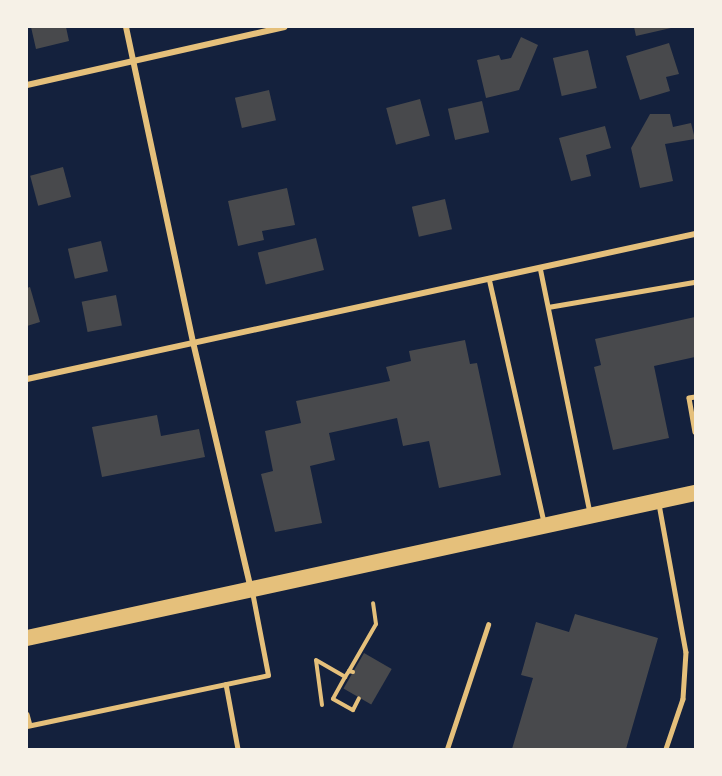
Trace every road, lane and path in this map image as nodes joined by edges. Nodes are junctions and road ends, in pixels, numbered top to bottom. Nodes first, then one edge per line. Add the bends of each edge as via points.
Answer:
1 (126, 27) edge
2 (285, 27) edge
3 (133, 60) junction
4 (27, 85) edge
5 (695, 234) edge
6 (540, 267) junction
7 (489, 278) junction
8 (695, 282) edge
9 (548, 306) junction
10 (193, 342) junction
11 (27, 379) edge
12 (695, 397) edge
13 (695, 430) edge
14 (695, 493) edge
15 (659, 501) junction
16 (591, 516) junction
17 (544, 526) junction
18 (251, 590) junction
19 (373, 603) dead end
20 (488, 625) dead end
21 (27, 638) edge
22 (345, 677) junction
23 (226, 684) junction
24 (359, 698) dead end
25 (322, 705) dead end
26 (27, 714) edge
27 (28, 726) edge
28 (238, 749) edge
29 (447, 749) edge
30 (666, 749) edge

1 - 3 street
2 - 3 street
3 - 4 street
3 - 10 street
5 - 6 street
6 - 7 street
6 - 9 lane
7 - 10 street
7 - 17 lane
8 - 9 lane
9 - 16 lane
10 - 11 street
10 - 18 street
12 - 13 lane via 689,398
14 - 15 highway
15 - 16 highway
15 - 30 lane via 686,652 683,699
16 - 17 highway
17 - 18 highway
18 - 21 highway
18 - 23 lane via 268,675
19 - 22 path via 376,624
20 - 29 lane
22 - 24 path via 333,699 353,710
22 - 25 path via 316,660
23 - 27 lane
23 - 28 lane
26 - 27 lane

